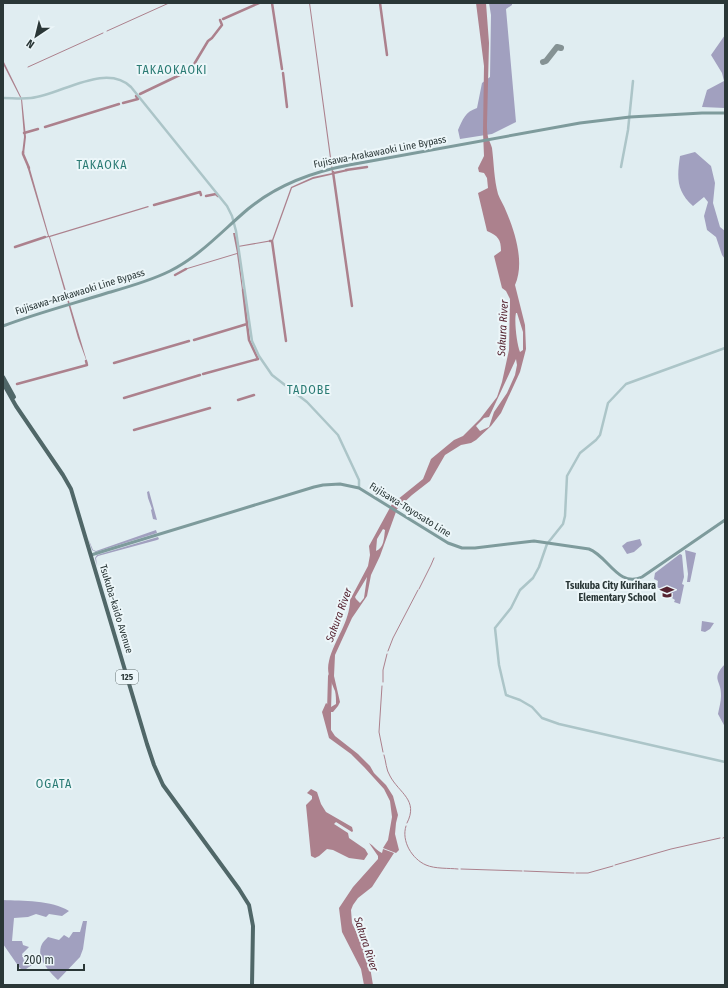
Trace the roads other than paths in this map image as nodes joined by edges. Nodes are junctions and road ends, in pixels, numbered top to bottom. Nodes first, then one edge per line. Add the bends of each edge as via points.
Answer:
1 (633, 81) dead end
2 (3, 98) edge
3 (725, 113) edge
4 (630, 117) junction
5 (621, 167) dead end
6 (234, 222) junction
7 (3, 326) edge
8 (725, 348) edge
9 (3, 377) edge
10 (3, 383) edge
11 (21, 413) junction
12 (359, 488) junction
13 (725, 520) edge
14 (548, 542) junction
15 (91, 555) junction
16 (725, 762) edge
17 (252, 985) edge

1 - 4 street
2 - 6 street via 31,98 103,78 114,77 127,83 222,199
3 - 4 main road, Fujisawa-Arakawaoki Line Bypass
4 - 5 street
4 - 6 main road, Fujisawa-Arakawaoki Line Bypass via 580,123 334,168 299,178 267,195
6 - 7 main road, Fujisawa-Arakawaoki Line Bypass via 193,256 156,277
6 - 12 street via 250,336 254,346 272,375 307,402 338,435 359,480
8 - 14 street via 626,384 616,393 607,406 600,435 580,452 568,474 564,521
9 - 11 highway, Tsukuba-kaido Avenue / 125
10 - 11 highway, Tsukuba-kaido Avenue / 125
11 - 15 highway, Tsukuba-kaido Avenue / 125 via 73,494
12 - 14 main road, Fujisawa-Toyosato Line via 452,545 468,548 529,541
12 - 15 main road, Fujisawa-Toyosato Line via 340,484 323,485
13 - 14 main road, Fujisawa-Toyosato Line via 636,579 622,577 591,550
14 - 16 street via 533,578 520,590 511,608 495,628 499,665 506,695 524,702 542,718 555,723
15 - 17 highway, Tsukuba-kaido Avenue / 125 via 158,774 171,797 248,905 253,926

